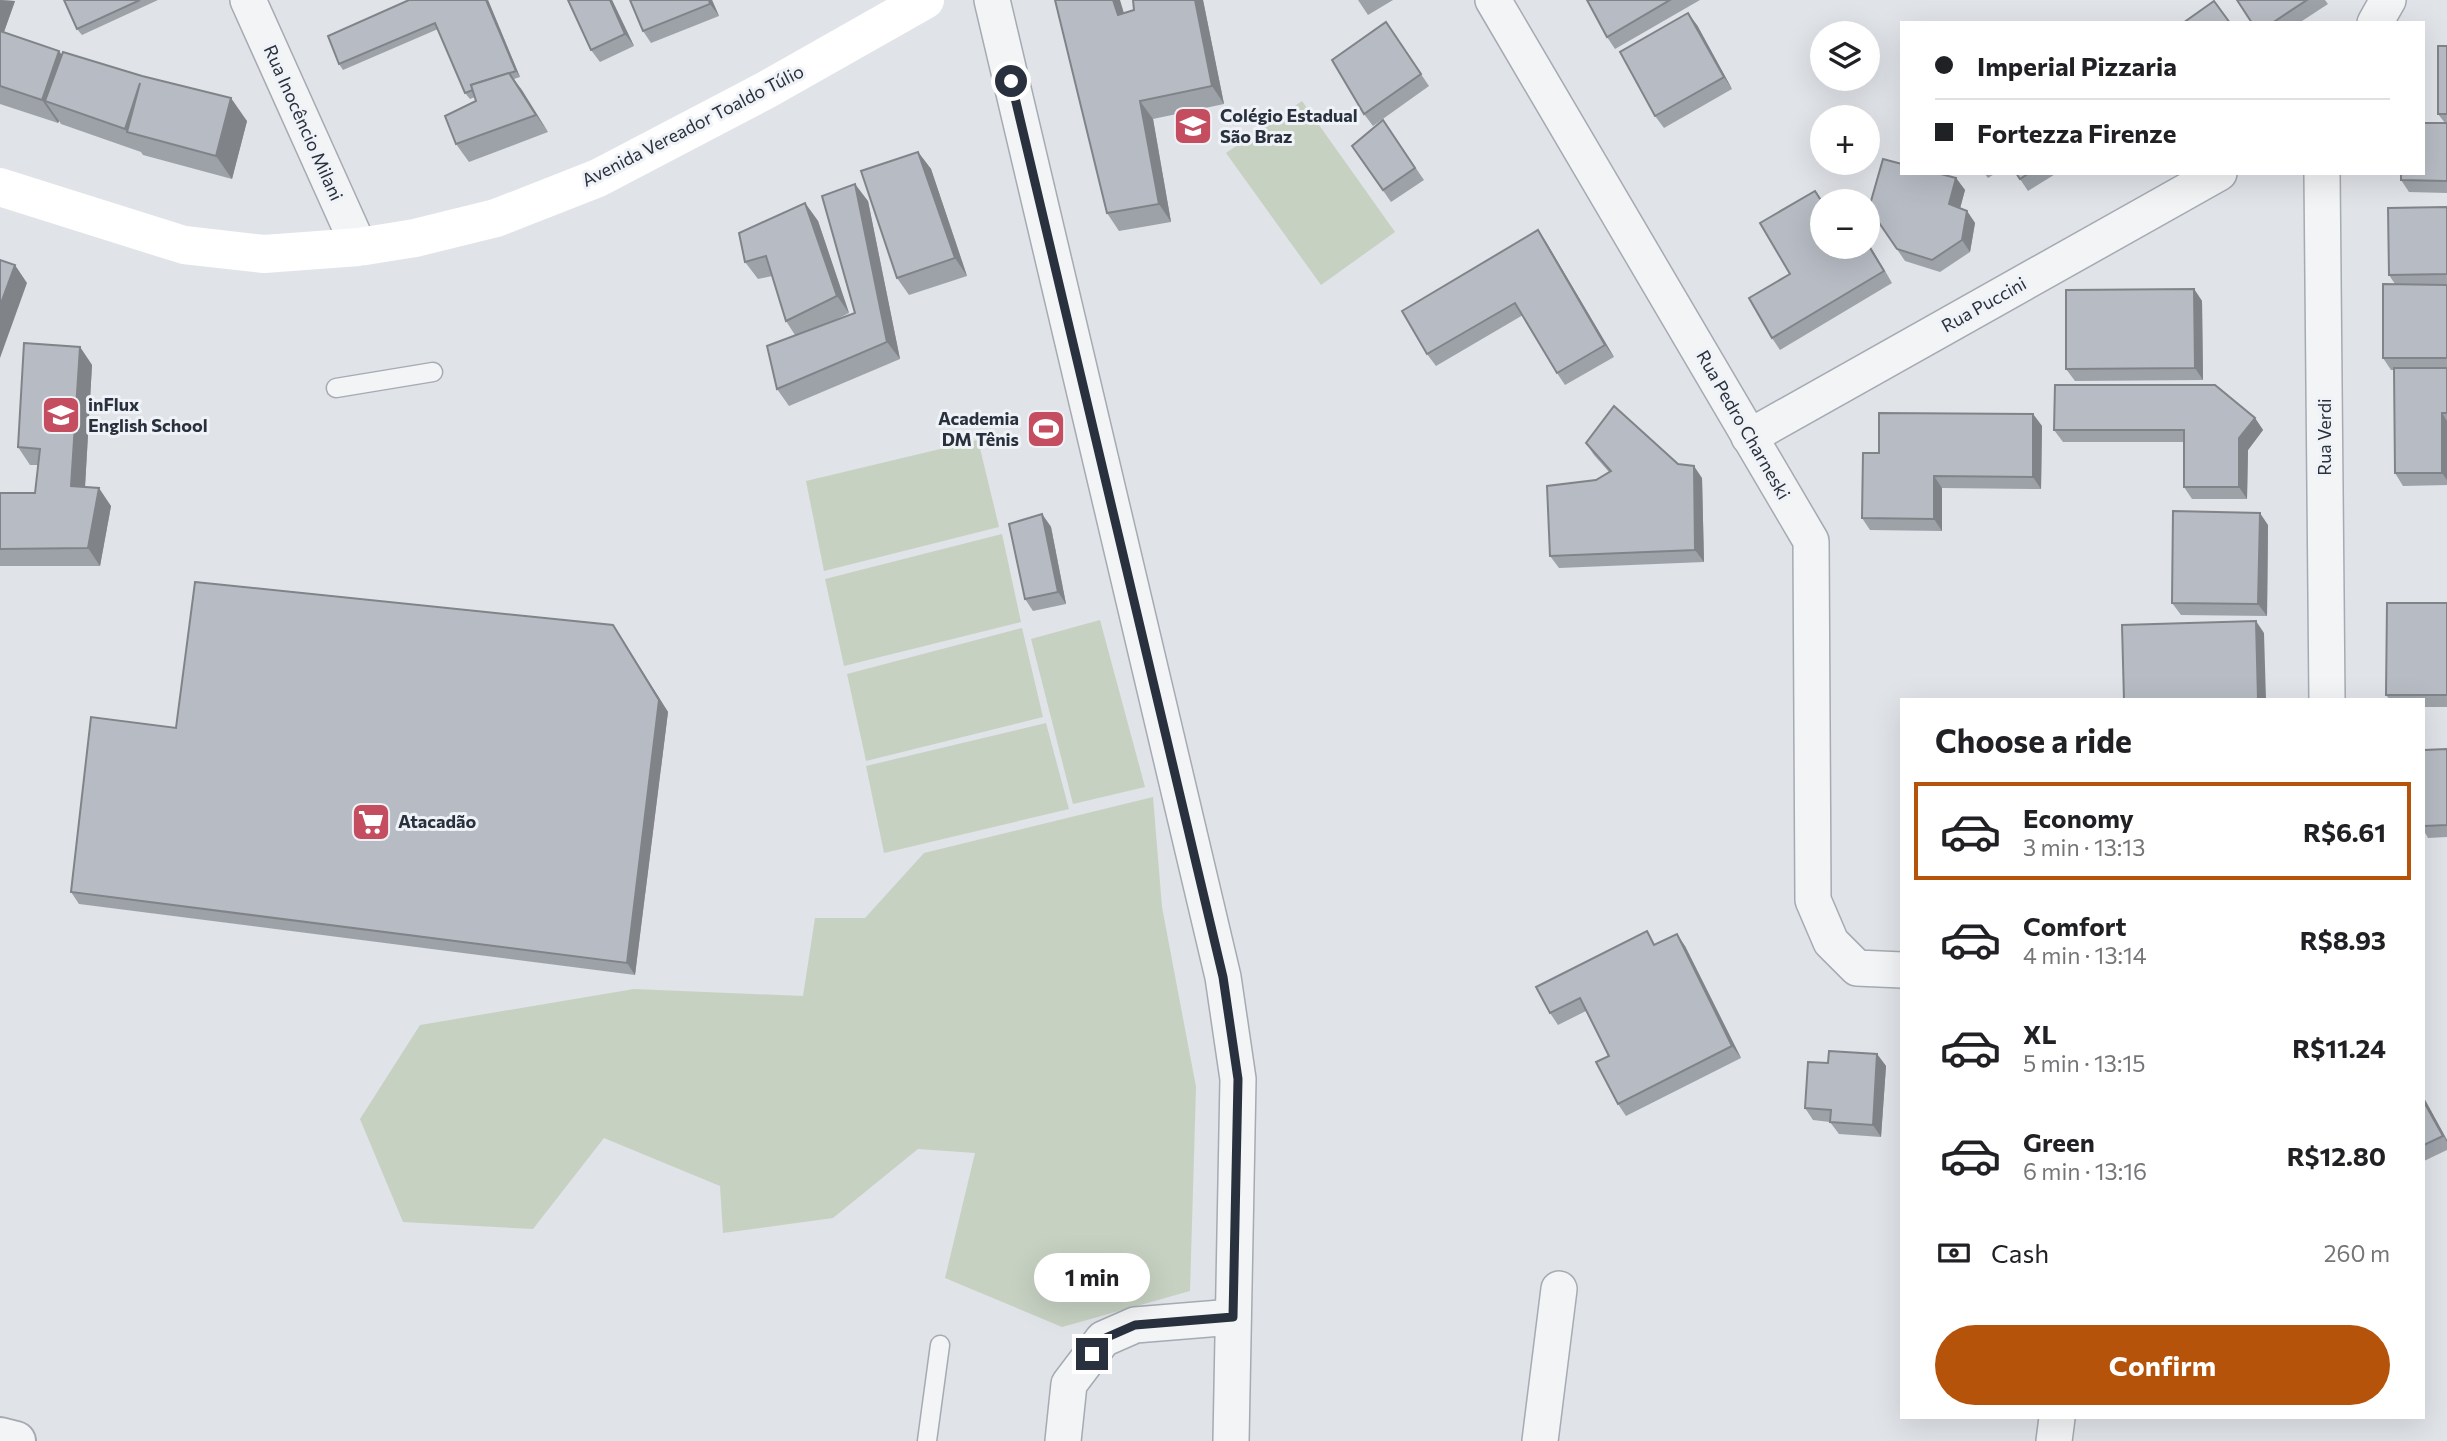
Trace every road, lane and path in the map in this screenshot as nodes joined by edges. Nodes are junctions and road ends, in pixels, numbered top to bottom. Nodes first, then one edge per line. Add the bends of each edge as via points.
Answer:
1 (248, 0) edge
2 (925, 0) edge
3 (992, 0) edge
4 (1493, 0) edge
5 (2388, 0) edge
6 (2376, 21) edge
7 (2214, 175) edge
8 (2322, 175) edge
9 (0, 187) edge
10 (359, 247) junction
11 (433, 372) dead end
12 (336, 388) dead end
13 (1749, 437) junction
14 (2327, 698) edge
15 (1900, 970) edge
16 (1559, 1289) dead end
17 (1233, 1317) junction
18 (940, 1345) dead end
19 (2057, 1419) edge
20 (0, 1437) edge
21 (16, 1441) edge
22 (926, 1441) edge
23 (1063, 1441) edge
24 (1231, 1441) edge
25 (1540, 1441) edge
26 (2054, 1441) edge

1 - 10 street, Rua Inocêncio Milani
2 - 10 main road, Avenida Vereador Toaldo Túlio via 598,178 496,218
3 - 17 street via 1223,977 1238,1079
4 - 13 street, Rua Pedro Charneski
5 - 6 street
7 - 13 street, Rua Puccini
8 - 14 street, Rua Verdi
9 - 10 main road, Avenida Vereador Toaldo Túlio via 184,245 264,254
11 - 12 lane
13 - 15 street, Rua Pedro Charneski via 1811,541 1813,900 1831,942 1857,968
16 - 25 street
17 - 23 street via 1135,1325 1103,1339 1069,1384
17 - 24 street
18 - 22 lane
19 - 26 street
20 - 21 street

